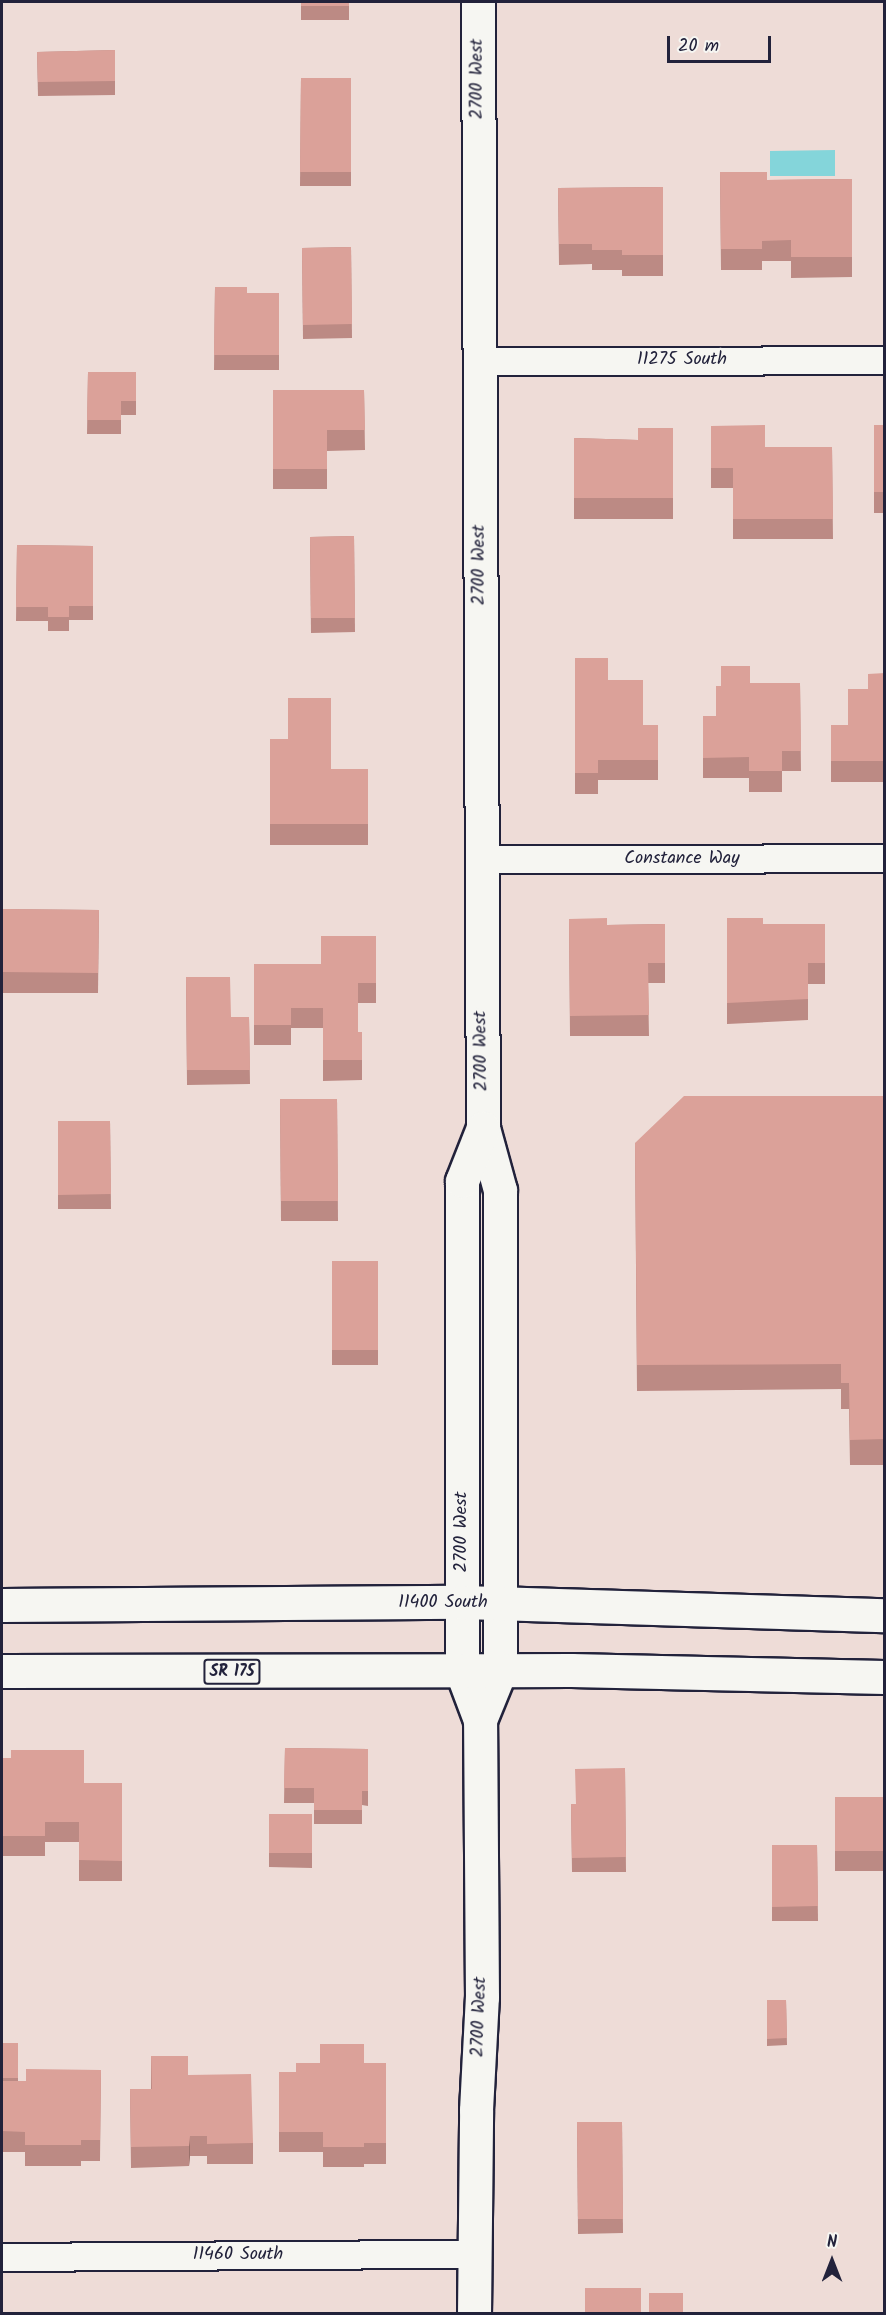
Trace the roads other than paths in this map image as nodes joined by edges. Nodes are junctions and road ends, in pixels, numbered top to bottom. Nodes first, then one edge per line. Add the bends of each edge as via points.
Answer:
1 (478, 2) edge
2 (885, 360) edge
3 (480, 361) junction
4 (885, 858) edge
5 (480, 859) junction
6 (483, 1128) junction
7 (462, 1602) junction
8 (500, 1603) junction
9 (2, 1605) edge
10 (885, 1615) edge
11 (2, 1671) edge
12 (500, 1671) junction
13 (462, 1672) junction
14 (885, 1677) edge
15 (480, 1720) junction
16 (474, 2254) junction
17 (2, 2257) edge
18 (474, 2313) edge

1 - 3 main road, 2700 West
2 - 3 street, 11275 South
3 - 5 main road, 2700 West
4 - 5 street, Constance Way
5 - 6 main road, 2700 West
6 - 7 main road, 2700 West via 462,1181
6 - 8 main road, 2700 West via 500,1190
7 - 8 main road, 11400 South
7 - 9 main road, 11400 South
7 - 13 main road, 2700 West
8 - 10 main road, 11400 South
8 - 12 main road, 2700 West
11 - 13 main road, SR 175
12 - 13 main road, SR 175
12 - 14 main road, SR 175
12 - 15 main road, 2700 West
13 - 15 main road, 2700 West
15 - 16 main road, 2700 West via 482,1997
16 - 17 street, 11460 South
16 - 18 main road, 2700 West

